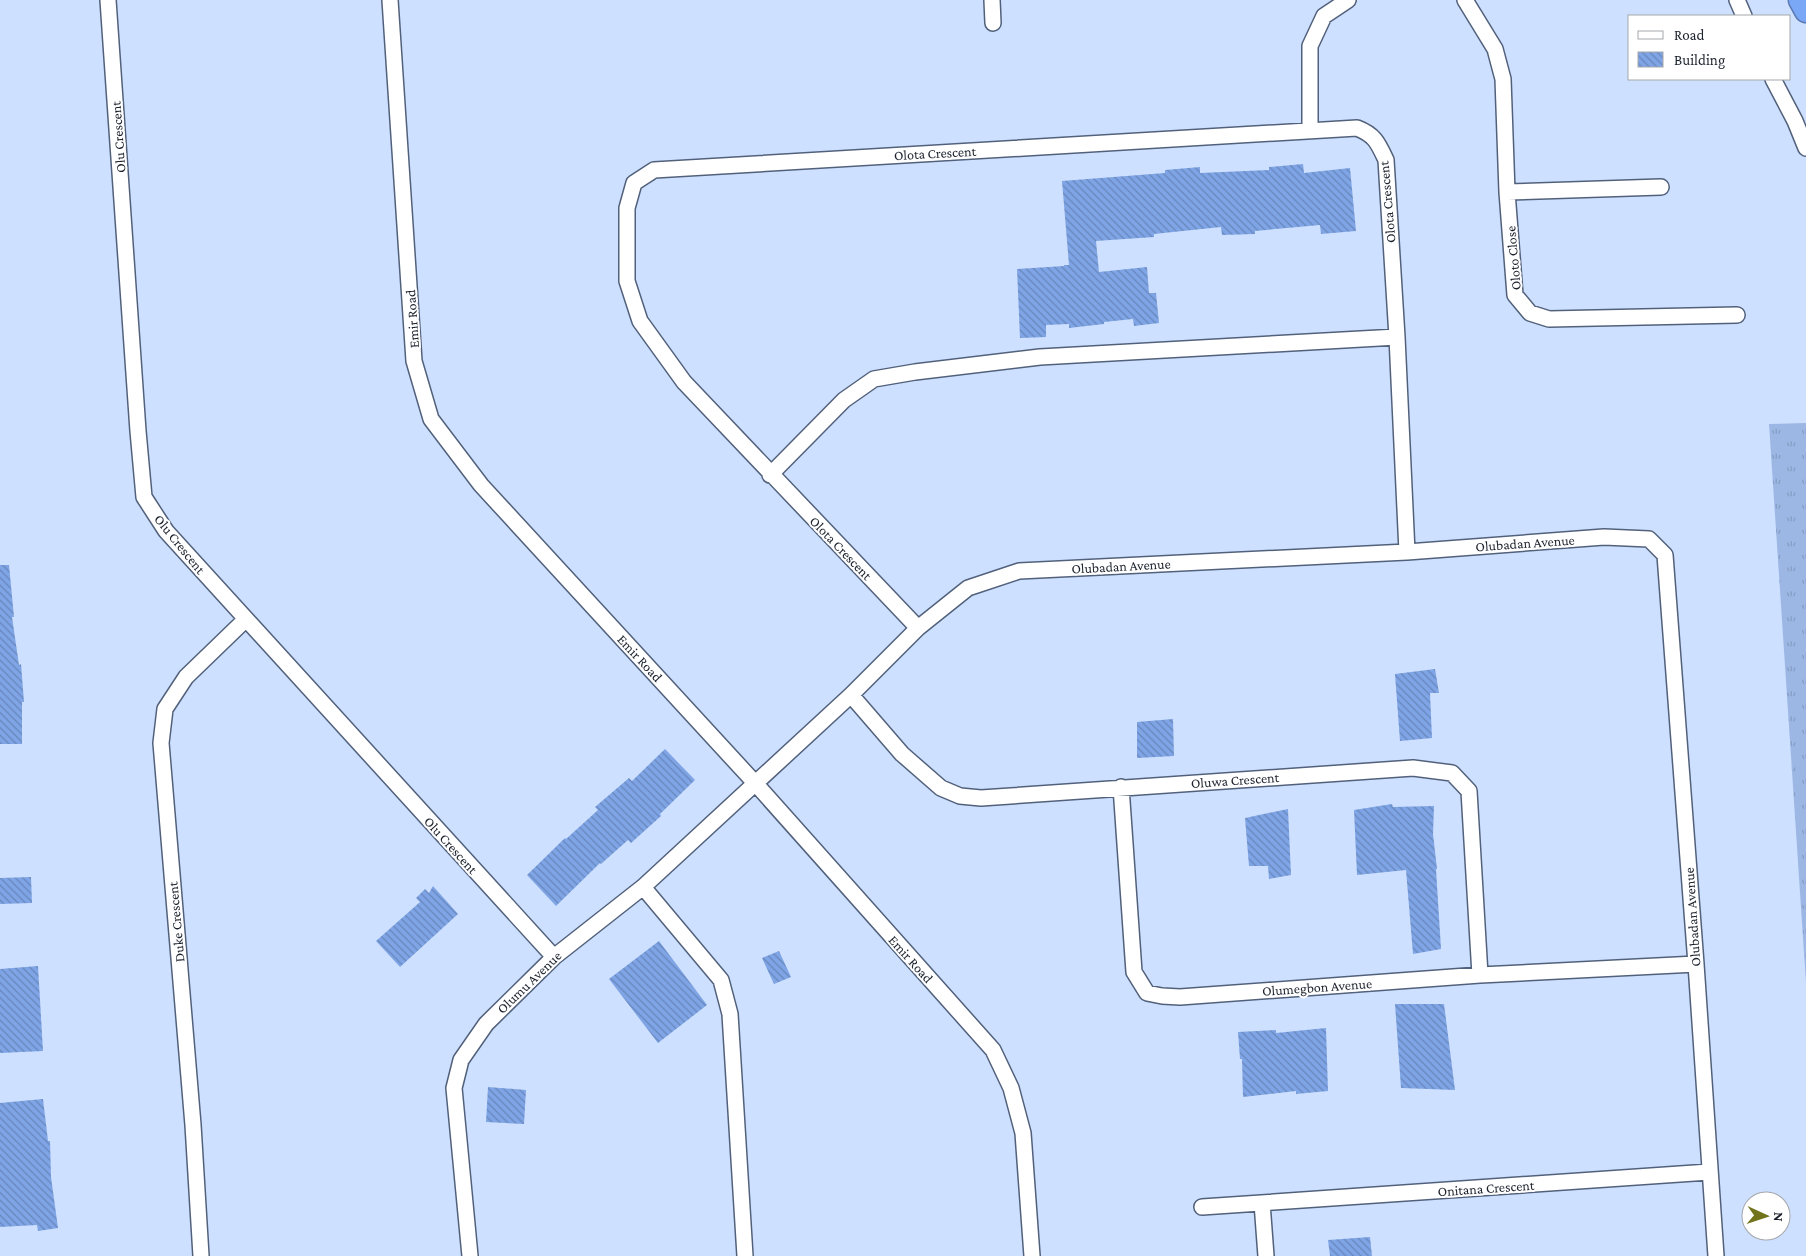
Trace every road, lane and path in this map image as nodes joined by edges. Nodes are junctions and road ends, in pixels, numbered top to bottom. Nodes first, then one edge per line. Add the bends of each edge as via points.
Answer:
1 (108, 0) edge
2 (390, 0) edge
3 (992, 0) edge
4 (1348, 0) edge
5 (1465, 0) edge
6 (1737, 0) edge
7 (1800, 0) edge
8 (1806, 11) edge
9 (1744, 15) edge
10 (993, 23) dead end
11 (1774, 80) edge
12 (1310, 130) junction
13 (1806, 148) edge
14 (1661, 187) dead end
15 (1507, 192) junction
16 (1737, 315) dead end
17 (1397, 337) junction
18 (770, 475) junction
19 (1407, 552) junction
20 (245, 620) junction
21 (918, 628) junction
22 (851, 694) junction
23 (755, 783) junction
24 (1121, 787) junction
25 (643, 887) junction
26 (554, 957) junction
27 (1696, 964) junction
28 (1480, 975) junction
29 (1709, 1172) junction
30 (1262, 1203) junction
31 (1202, 1207) dead end
32 (201, 1256) edge
33 (470, 1256) edge
34 (745, 1256) edge
35 (1032, 1256) edge
36 (1266, 1256) edge
37 (1716, 1256) edge

1 - 20 street, Olu Crescent via 144,498 166,531
2 - 23 street, Emir Road via 414,361 431,418 481,485
3 - 10 street
4 - 12 street via 1324,16 1310,46
5 - 15 street, Oloto Close via 1495,49 1503,80
6 - 9 street
7 - 8 highway
11 - 13 street
12 - 17 street, Olota Crescent via 1357,128 1368,132 1378,142 1386,160
12 - 18 street, Olota Crescent via 654,170 634,183 628,208 627,281 640,321 684,382
14 - 15 street
15 - 16 street, Oloto Close via 1515,295 1530,312 1549,319
17 - 18 street via 1040,356 874,380 844,400
17 - 19 street, Olota Crescent
18 - 21 street, Olota Crescent
19 - 21 street, Olubadan Avenue via 1019,571 968,588
19 - 27 street, Olubadan Avenue via 1604,537 1649,539 1665,555
20 - 26 street, Olu Crescent
20 - 32 street, Duke Crescent via 186,677 165,709 161,744
21 - 22 street, Olubadan Avenue
22 - 23 street, Olubadan Avenue
22 - 24 street, Oluwa Crescent via 902,754 941,788 960,796 981,798
23 - 25 street, Olumu Avenue
23 - 35 street, Emir Road via 993,1050 1012,1088 1023,1132
24 - 28 street, Oluwa Crescent via 1413,768 1452,773 1468,791
24 - 28 street, Olumegbon Avenue via 1134,972 1147,993 1180,997
25 - 26 street, Olumu Avenue
25 - 34 street via 721,980 730,1014
26 - 33 street, Olumu Avenue via 486,1024 461,1060 454,1088
27 - 28 street, Olumegbon Avenue
27 - 29 street, Olubadan Avenue
29 - 30 street, Onitana Crescent
29 - 37 street, Olubadan Avenue
30 - 31 street, Onitana Crescent
30 - 36 street

